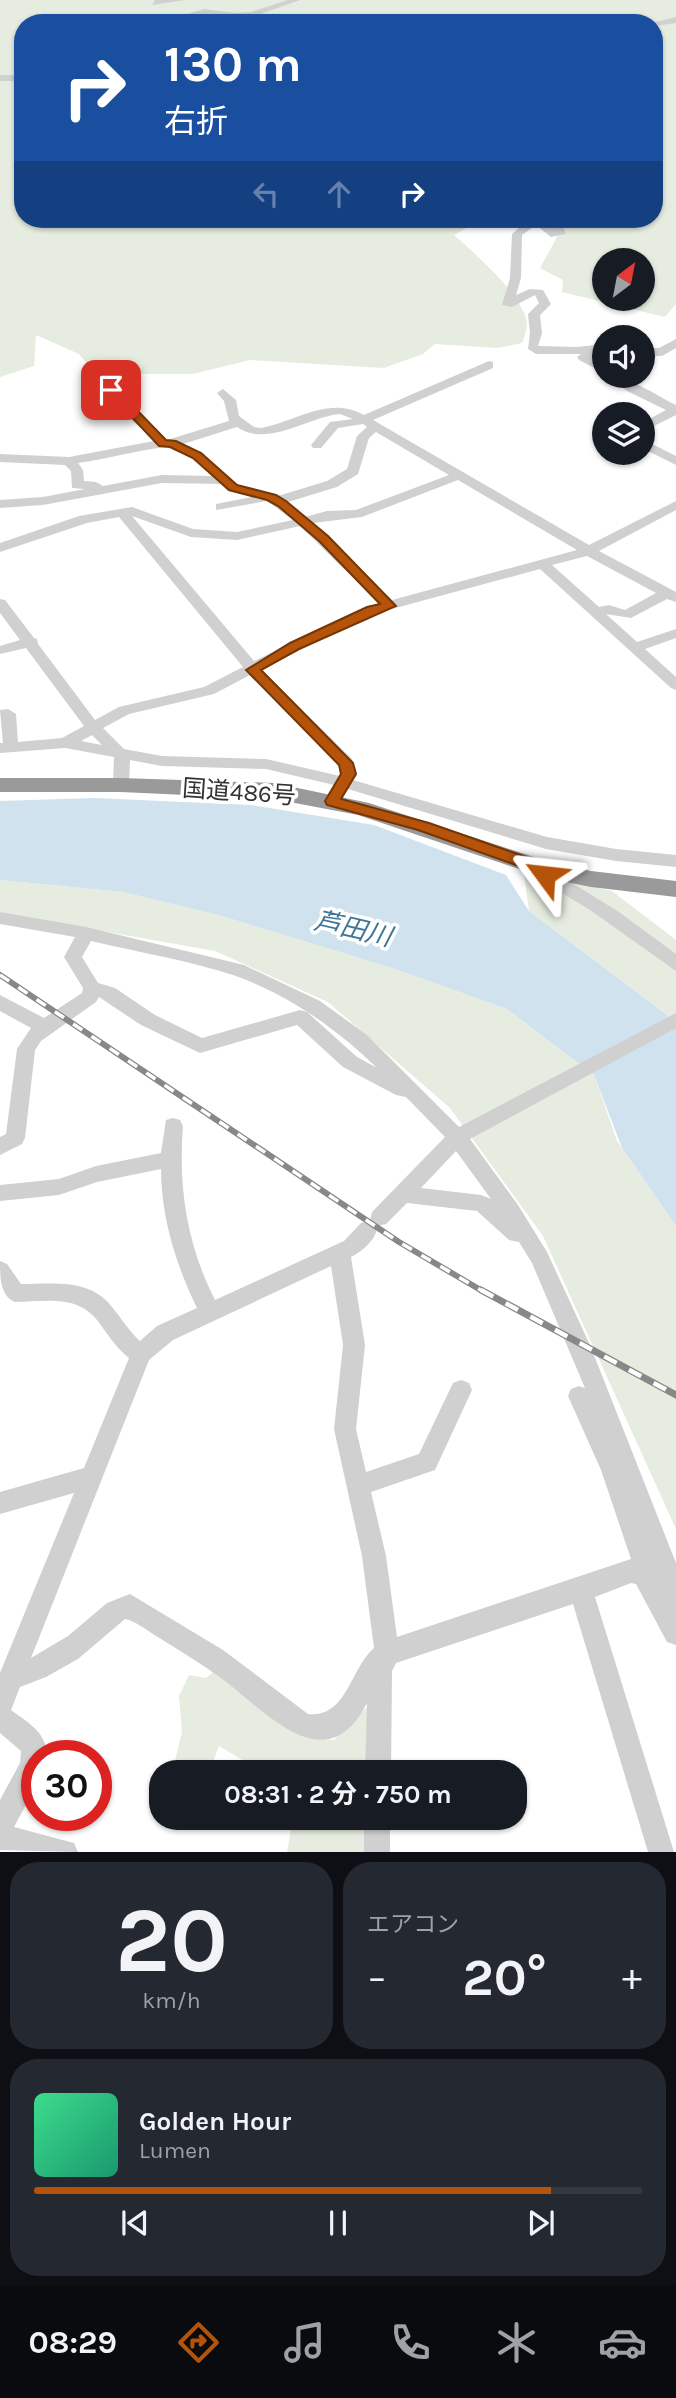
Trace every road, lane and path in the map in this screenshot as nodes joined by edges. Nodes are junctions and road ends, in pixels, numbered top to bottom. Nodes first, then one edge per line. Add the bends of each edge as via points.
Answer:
1 (162, 0) edge
2 (181, 0) edge
3 (296, 0) edge
4 (217, 3) dead end
5 (196, 14) edge
6 (220, 14) edge
7 (252, 14) joint
8 (522, 228) edge
9 (551, 228) edge
10 (559, 228) edge
11 (676, 343) edge
12 (592, 352) edge
13 (655, 352) edge
14 (580, 354) junction
15 (592, 362) edge
16 (489, 365) dead end
17 (631, 388) edge
18 (111, 390) dead end
19 (222, 393) dead end
20 (676, 410) edge
21 (655, 421) edge
22 (239, 422) junction
23 (369, 424) junction
24 (167, 443) junction
25 (317, 445) dead end
26 (655, 450) edge
27 (0, 458) edge
28 (676, 461) edge
29 (73, 466) junction
30 (459, 475) junction
31 (222, 480) junction
32 (110, 488) junction
33 (272, 499) junction
34 (0, 504) edge
35 (676, 505) edge
36 (221, 507) dead end
37 (122, 512) junction
38 (655, 516) junction
39 (300, 521) junction
40 (676, 522) edge
41 (0, 548) edge
42 (589, 551) junction
43 (544, 564) junction
44 (672, 595) edge
45 (0, 603) edge
46 (390, 606) junction
47 (596, 612) junction
48 (672, 639) edge
49 (32, 642) junction
50 (635, 648) junction
51 (0, 650) edge
52 (253, 670) junction
53 (676, 685) edge
54 (0, 715) edge
55 (92, 726) junction
56 (65, 743) junction
57 (6, 748) edge
58 (118, 752) junction
59 (0, 785) edge
60 (121, 785) junction
61 (339, 792) junction
62 (676, 861) edge
63 (546, 870) junction
64 (676, 889) edge
65 (0, 918) edge
66 (86, 933) junction
67 (676, 964) edge
68 (92, 988) junction
69 (0, 1002) edge
70 (676, 1020) edge
71 (44, 1027) junction
72 (409, 1088) junction
73 (173, 1126) dead end
74 (461, 1134) junction
75 (0, 1147) edge
76 (169, 1159) junction
77 (0, 1193) edge
78 (403, 1194) junction
79 (531, 1245) junction
80 (340, 1252) junction
81 (0, 1270) edge
82 (211, 1312) junction
83 (141, 1354) junction
84 (461, 1390) dead end
85 (579, 1395) dead end
86 (91, 1477) junction
87 (358, 1486) junction
88 (0, 1503) edge
89 (643, 1573) junction
90 (581, 1590) junction
91 (676, 1594) edge
92 (676, 1633) edge
93 (387, 1653) junction
94 (11, 1677) junction
95 (0, 1705) edge
96 (0, 1718) edge
97 (378, 1760) edge
98 (0, 1827) edge
99 (377, 1830) edge
100 (0, 1837) edge
101 (65, 1852) edge
102 (377, 1852) edge
103 (661, 1852) edge

1 - 2 street via 155,4
3 - 7 street
4 - 7 street
5 - 6 street
8 - 14 street via 517,234 513,295 508,305 530,292 540,292 545,304 534,314 532,347
9 - 10 street via 555,235 561,234
11 - 13 street
12 - 14 street
14 - 15 street
16 - 23 street
17 - 20 street
18 - 24 street via 120,405
19 - 22 street
20 - 21 street
22 - 23 street via 261,432 344,410
22 - 24 street
23 - 25 street via 334,425
23 - 30 street
23 - 33 street via 353,471 332,484
24 - 29 street via 97,456
24 - 31 street via 197,456
26 - 28 street
27 - 29 street
29 - 32 street via 77,485
30 - 39 street via 358,514
30 - 42 street
31 - 32 street via 162,479
31 - 33 street via 233,488
32 - 34 street
33 - 36 street
33 - 39 street
35 - 38 street
37 - 39 street via 139,512 180,529 214,536 259,533
37 - 41 street via 85,519
37 - 52 street
38 - 40 street
38 - 42 street
39 - 46 street
42 - 43 street
42 - 44 street
43 - 46 street
43 - 47 street
44 - 47 street via 626,615 609,609
45 - 49 street
46 - 52 street via 352,619
47 - 50 street
48 - 50 street
49 - 51 street
49 - 55 street
50 - 53 street
52 - 55 street via 209,691 124,710
52 - 61 street via 346,763 349,774
54 - 57 street via 8,714
55 - 56 street
55 - 58 street
56 - 57 street
56 - 58 street
58 - 60 street via 122,756
58 - 61 street via 162,761 265,764
59 - 60 highway, 国道486号
60 - 61 highway, 国道486号
61 - 62 street via 546,843
61 - 63 highway, 国道486号
63 - 64 highway, 国道486号
63 - 67 street via 545,875 635,930
65 - 66 street
66 - 68 street via 73,957
66 - 72 street via 209,960 267,982 313,1006 360,1040
68 - 71 street via 90,997
68 - 72 street via 109,993 148,1020 200,1046 300,1017 351,1062 402,1090
69 - 71 street
70 - 74 street
71 - 75 street via 26,1049 15,1138
72 - 74 street
73 - 76 street
74 - 78 street
74 - 79 street
76 - 77 street via 59,1187
76 - 82 street via 176,1225 192,1279
78 - 79 street via 481,1203 524,1244
78 - 80 street via 351,1247
79 - 91 street via 579,1345
80 - 82 street
80 - 87 street via 354,1345 345,1429
81 - 83 street via 15,1293 78,1293 103,1311 117,1334
82 - 83 street via 165,1333
83 - 86 street
84 - 87 street via 427,1462
85 - 89 street via 612,1470 645,1564
86 - 88 street
86 - 94 street
87 - 93 street via 374,1556
89 - 90 street via 631,1571
89 - 92 street
90 - 93 street
90 - 103 street
93 - 94 street via 363,1679 350,1712 328,1726 306,1727 226,1667 130,1606 119,1607 77,1644 32,1672
93 - 97 street via 380,1671
94 - 95 street
96 - 98 street via 34,1747 33,1765
99 - 102 street
100 - 101 street

